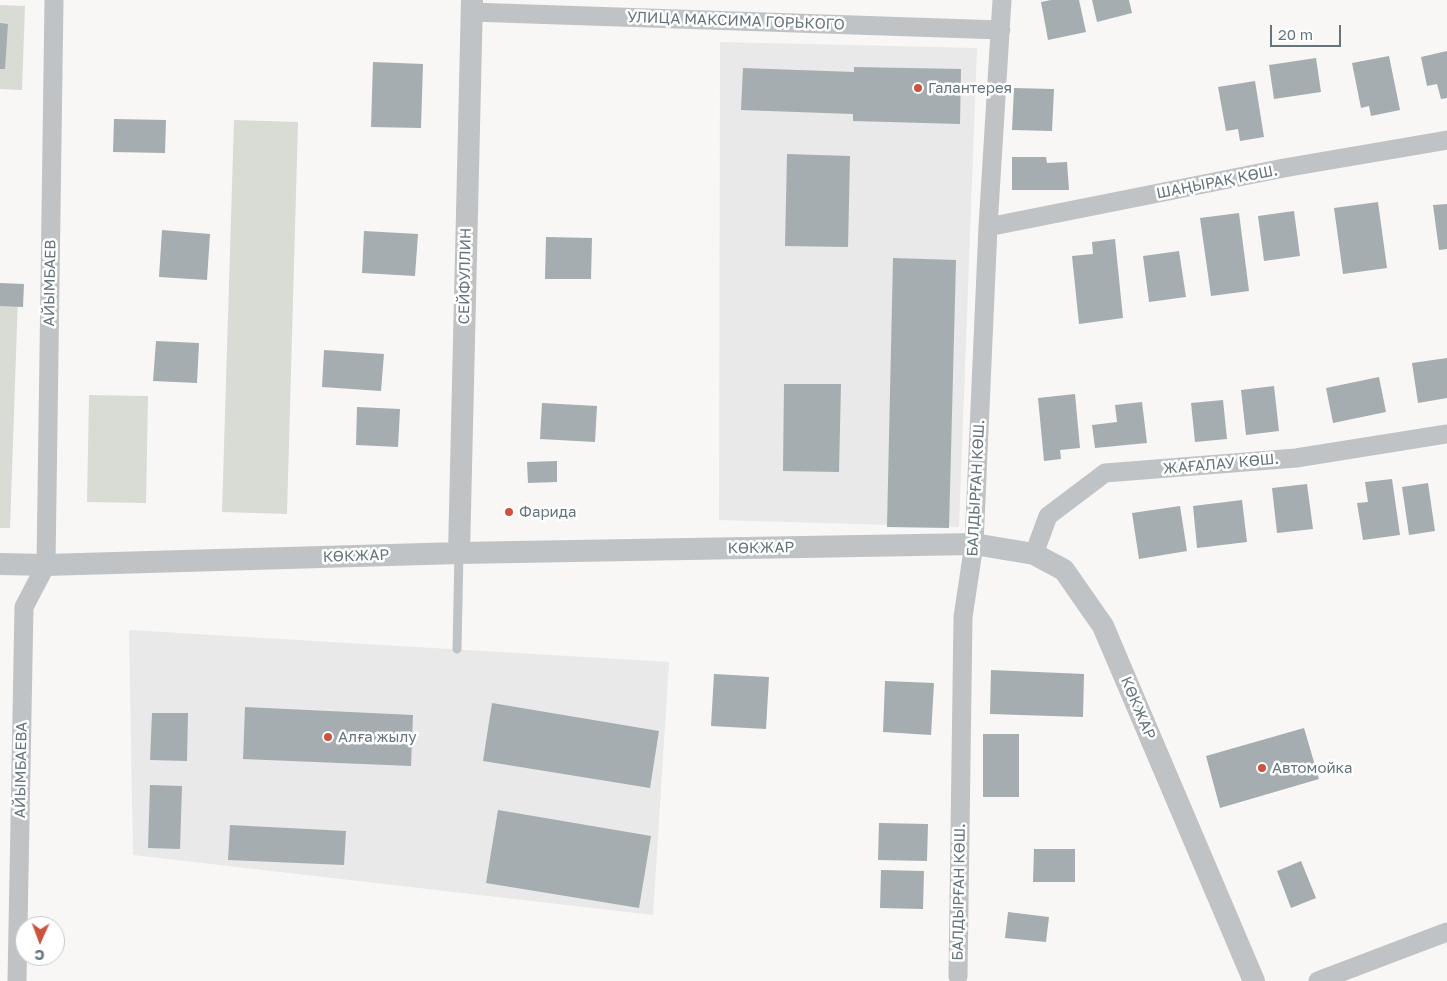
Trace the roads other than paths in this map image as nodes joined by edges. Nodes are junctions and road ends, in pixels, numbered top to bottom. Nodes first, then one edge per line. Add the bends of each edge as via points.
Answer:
1 (54, 0) edge
2 (1002, 0) edge
3 (471, 6) edge
4 (1001, 30) junction
5 (1447, 140) edge
6 (988, 227) junction
7 (1447, 434) edge
8 (974, 544) junction
9 (459, 552) junction
10 (1034, 554) junction
11 (0, 564) edge
12 (46, 566) junction
13 (457, 649) dead end
14 (1447, 932) edge
15 (958, 976) dead end
16 (17, 981) edge
17 (1254, 981) edge
18 (1318, 981) edge

1 - 12 street, АЙЫМБАЕВ
2 - 4 street, БАЛДЫРҒАН КӨШ.
3 - 4 street, УЛИЦА МАКСИМА ГОРЬКОГО
3 - 9 street, СЕЙФУЛЛИН
4 - 6 street, БАЛДЫРҒАН КӨШ.
5 - 6 street, ШАҢЫРАҚ КӨШ. via 1284,168
6 - 8 street, БАЛДЫРҒАН КӨШ.
7 - 10 street, ЖАҒАЛАУ КӨШ. via 1296,458 1105,473 1048,516
8 - 9 street, КӨКЖАР
8 - 10 street, КӨКЖАР
8 - 15 street, БАЛДЫРҒАН КӨШ. via 963,617
9 - 12 street, КӨКЖАР
9 - 13 lane
10 - 17 street, КӨКЖАР via 1064,570 1103,626
11 - 12 street, КӨКЖАР
12 - 16 street, АЙЫМБАЕВА via 24,607
14 - 18 street

